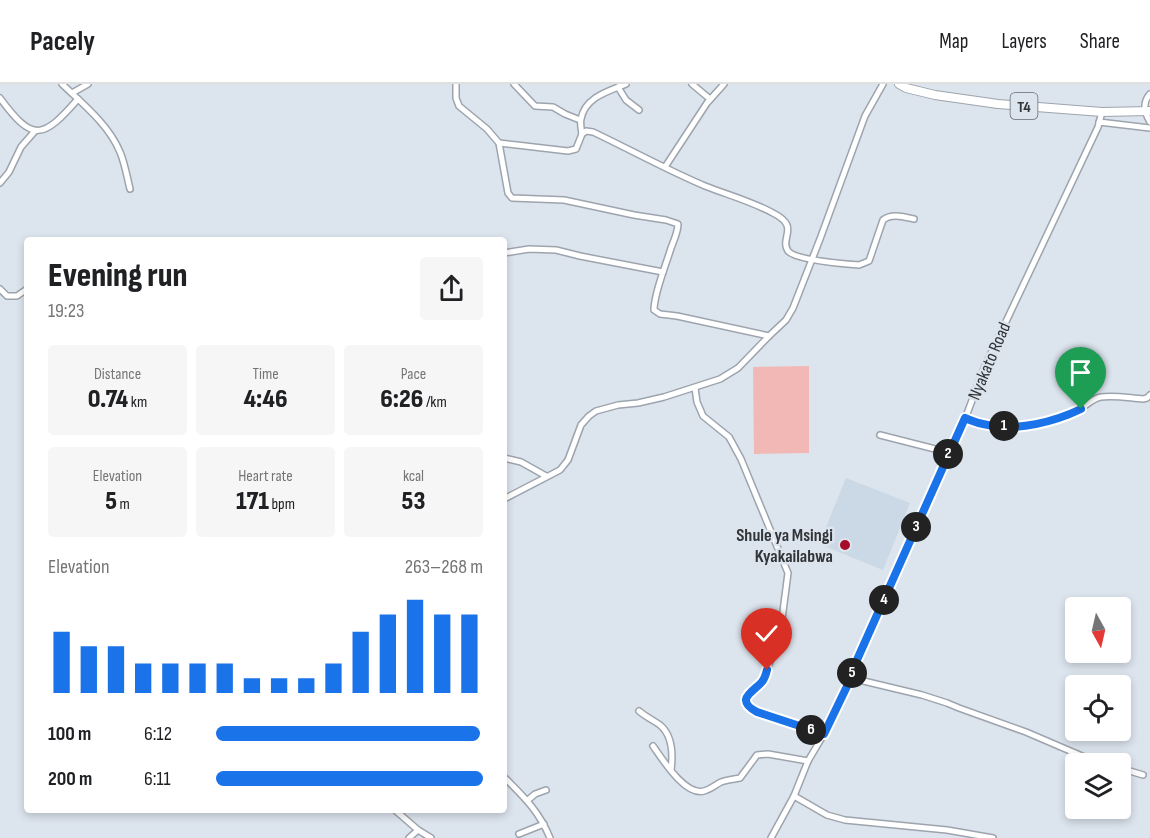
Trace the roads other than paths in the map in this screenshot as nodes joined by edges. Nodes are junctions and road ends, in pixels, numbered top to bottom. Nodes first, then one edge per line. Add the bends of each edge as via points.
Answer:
1 (62, 84) edge
2 (88, 84) edge
3 (456, 84) edge
4 (514, 84) edge
5 (692, 84) edge
6 (724, 84) edge
7 (883, 84) edge
8 (899, 84) edge
9 (623, 85) edge
10 (72, 93) junction
11 (1150, 94) edge
12 (0, 98) edge
13 (78, 99) junction
14 (710, 99) junction
15 (639, 110) dead end
16 (1148, 111) edge
17 (1102, 112) junction
18 (580, 120) junction
19 (1099, 122) junction
20 (1150, 122) edge
21 (1150, 128) edge
22 (35, 131) junction
23 (582, 134) junction
24 (499, 143) junction
25 (665, 167) junction
26 (0, 183) edge
27 (130, 189) dead end
28 (914, 219) dead end
29 (507, 253) edge
30 (812, 260) junction
31 (663, 272) junction
32 (0, 289) edge
33 (24, 291) edge
34 (769, 336) junction
35 (695, 388) junction
36 (1150, 395) edge
37 (965, 418) junction
38 (880, 435) dead end
39 (950, 450) junction
40 (507, 459) edge
41 (546, 476) junction
42 (507, 497) edge
43 (851, 678) junction
44 (639, 711) dead end
45 (824, 734) junction
46 (653, 746) dead end
47 (1075, 753) edge
48 (808, 761) junction
49 (671, 770) junction
50 (1131, 771) edge
51 (1143, 775) dead end
52 (507, 780) edge
53 (546, 790) dead end
54 (794, 796) junction
55 (528, 800) junction
56 (398, 813) edge
57 (544, 824) junction
58 (418, 830) junction
59 (519, 834) dead end
60 (409, 838) edge
61 (431, 838) edge
62 (550, 838) edge
63 (771, 838) edge
64 (993, 838) edge

1 - 10 street
2 - 10 street
3 - 24 street via 459,106
4 - 18 street via 534,106 553,107
5 - 14 street
6 - 14 street
7 - 30 street via 865,116
8 - 17 highway, T4 via 945,97
9 - 15 street via 626,100
9 - 18 street via 592,99
10 - 13 street
11 - 16 street via 1144,104
12 - 22 street via 16,118
13 - 22 street via 52,125
13 - 27 street via 117,145
14 - 25 street
16 - 17 highway, T4
16 - 20 street
17 - 19 street, Nyakato Road
18 - 23 street
19 - 21 street
19 - 37 street, Nyakato Road via 985,366
22 - 26 street
23 - 24 street via 576,148 568,151
23 - 25 street via 593,132
24 - 31 street via 512,198 564,200 678,224
25 - 30 street via 777,214 789,228 789,252
28 - 30 street via 886,217 866,263
29 - 31 street via 556,250
30 - 34 street via 793,308
31 - 34 street via 654,307 657,313
32 - 33 street via 13,297
34 - 35 street via 738,368
35 - 41 street via 596,411 581,425 568,460 560,470
35 - 45 street via 703,416 729,437 741,459 788,573 774,650 765,677 750,691 747,703 757,712
36 - 37 street via 1143,399 1098,398 1071,414 1018,426 988,425
37 - 39 street, Nyakato Road
38 - 39 street
39 - 43 street, Nyakato Road
40 - 41 street
41 - 42 street
43 - 45 street, Nyakato Road
43 - 47 street via 947,703
44 - 49 street via 666,731
45 - 48 street, Nyakato Road
46 - 49 street
48 - 49 street via 757,755 740,778 700,792 684,784
48 - 54 street, Nyakato Road
50 - 51 street
52 - 55 street
53 - 55 street
54 - 63 street, Nyakato Road
54 - 64 street via 827,815 845,820
55 - 57 street
56 - 58 street
57 - 59 street
57 - 62 street
58 - 60 street
58 - 61 street

